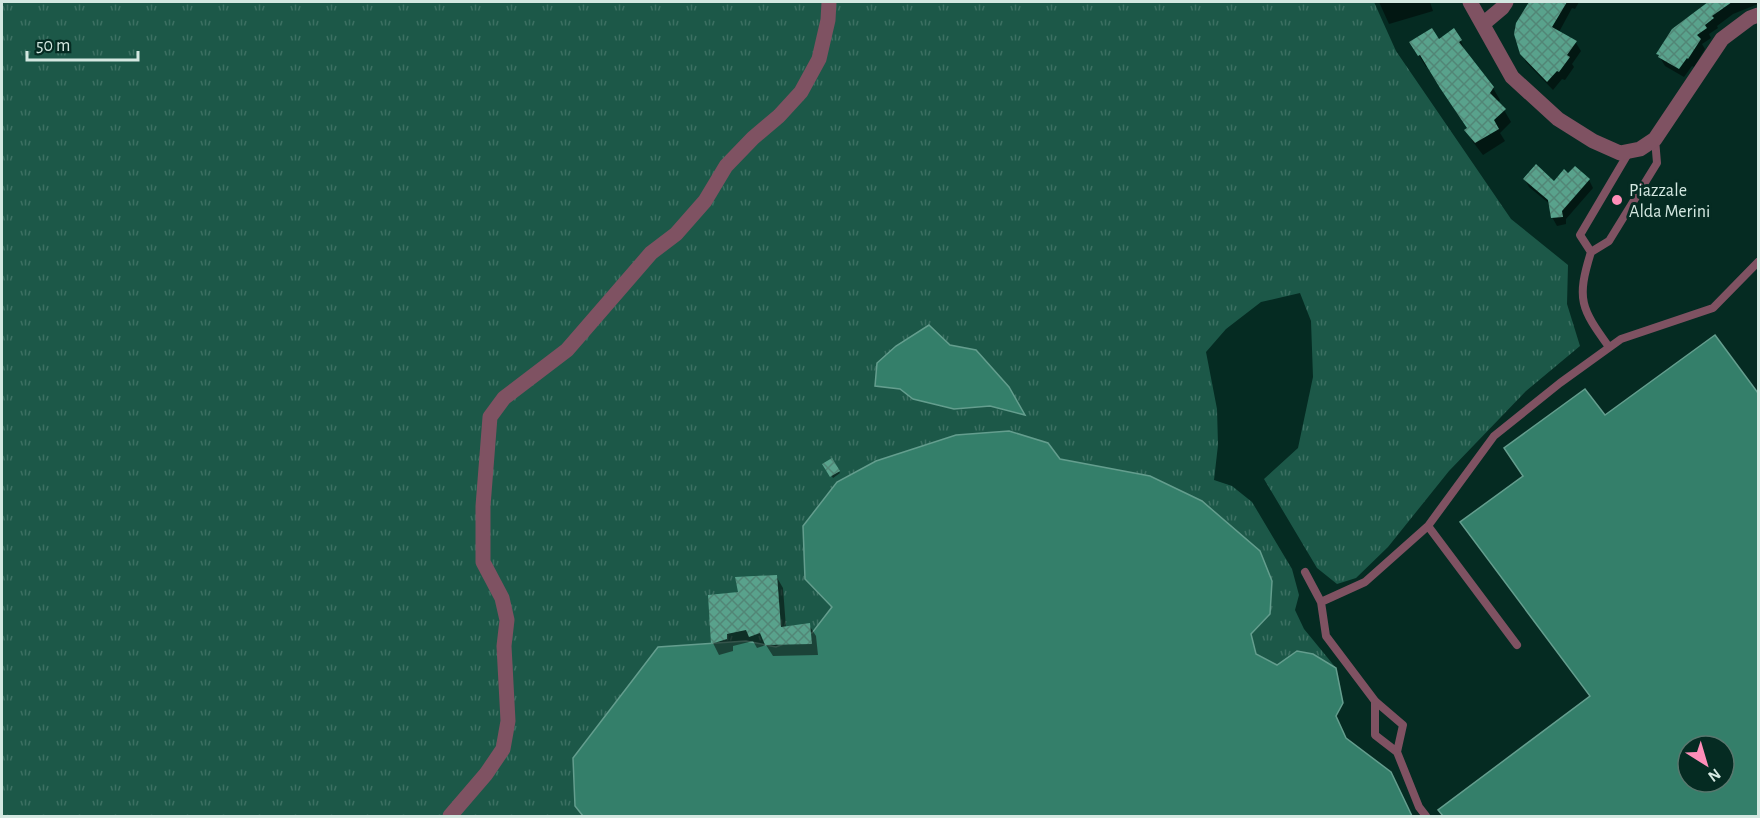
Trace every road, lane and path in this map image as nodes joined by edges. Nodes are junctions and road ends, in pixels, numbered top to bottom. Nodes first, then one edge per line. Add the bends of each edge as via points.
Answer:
1 (829, 2) edge
2 (1470, 2) edge
3 (1506, 2) edge
4 (1758, 15) edge
5 (1483, 24) junction
6 (1655, 140) junction
7 (1629, 152) junction
8 (1591, 252) junction
9 (1758, 262) edge
10 (1609, 347) junction
11 (1428, 526) junction
12 (1305, 572) dead end
13 (1321, 602) junction
14 (1517, 645) dead end
15 (1375, 701) junction
16 (1396, 752) junction
17 (450, 816) edge
18 (1426, 816) edge

1 - 17 street via 819,59 801,92 726,166 705,201 676,234 651,253 567,350 504,398 490,417 483,562 502,598 507,620 504,646 508,721 503,749
2 - 5 street
3 - 5 street
4 - 6 street via 1722,39
5 - 7 street via 1512,77 1530,96 1593,141 1620,153
6 - 7 street
6 - 8 lane via 1657,163 1609,241
7 - 8 lane via 1580,234
8 - 10 lane via 1582,296 1590,321
9 - 10 lane via 1713,308 1621,339
10 - 11 lane via 1494,436
11 - 13 lane via 1365,582
11 - 14 lane
12 - 13 lane
13 - 15 lane via 1326,636
15 - 16 lane via 1375,735
15 - 16 lane via 1403,725
16 - 18 lane

